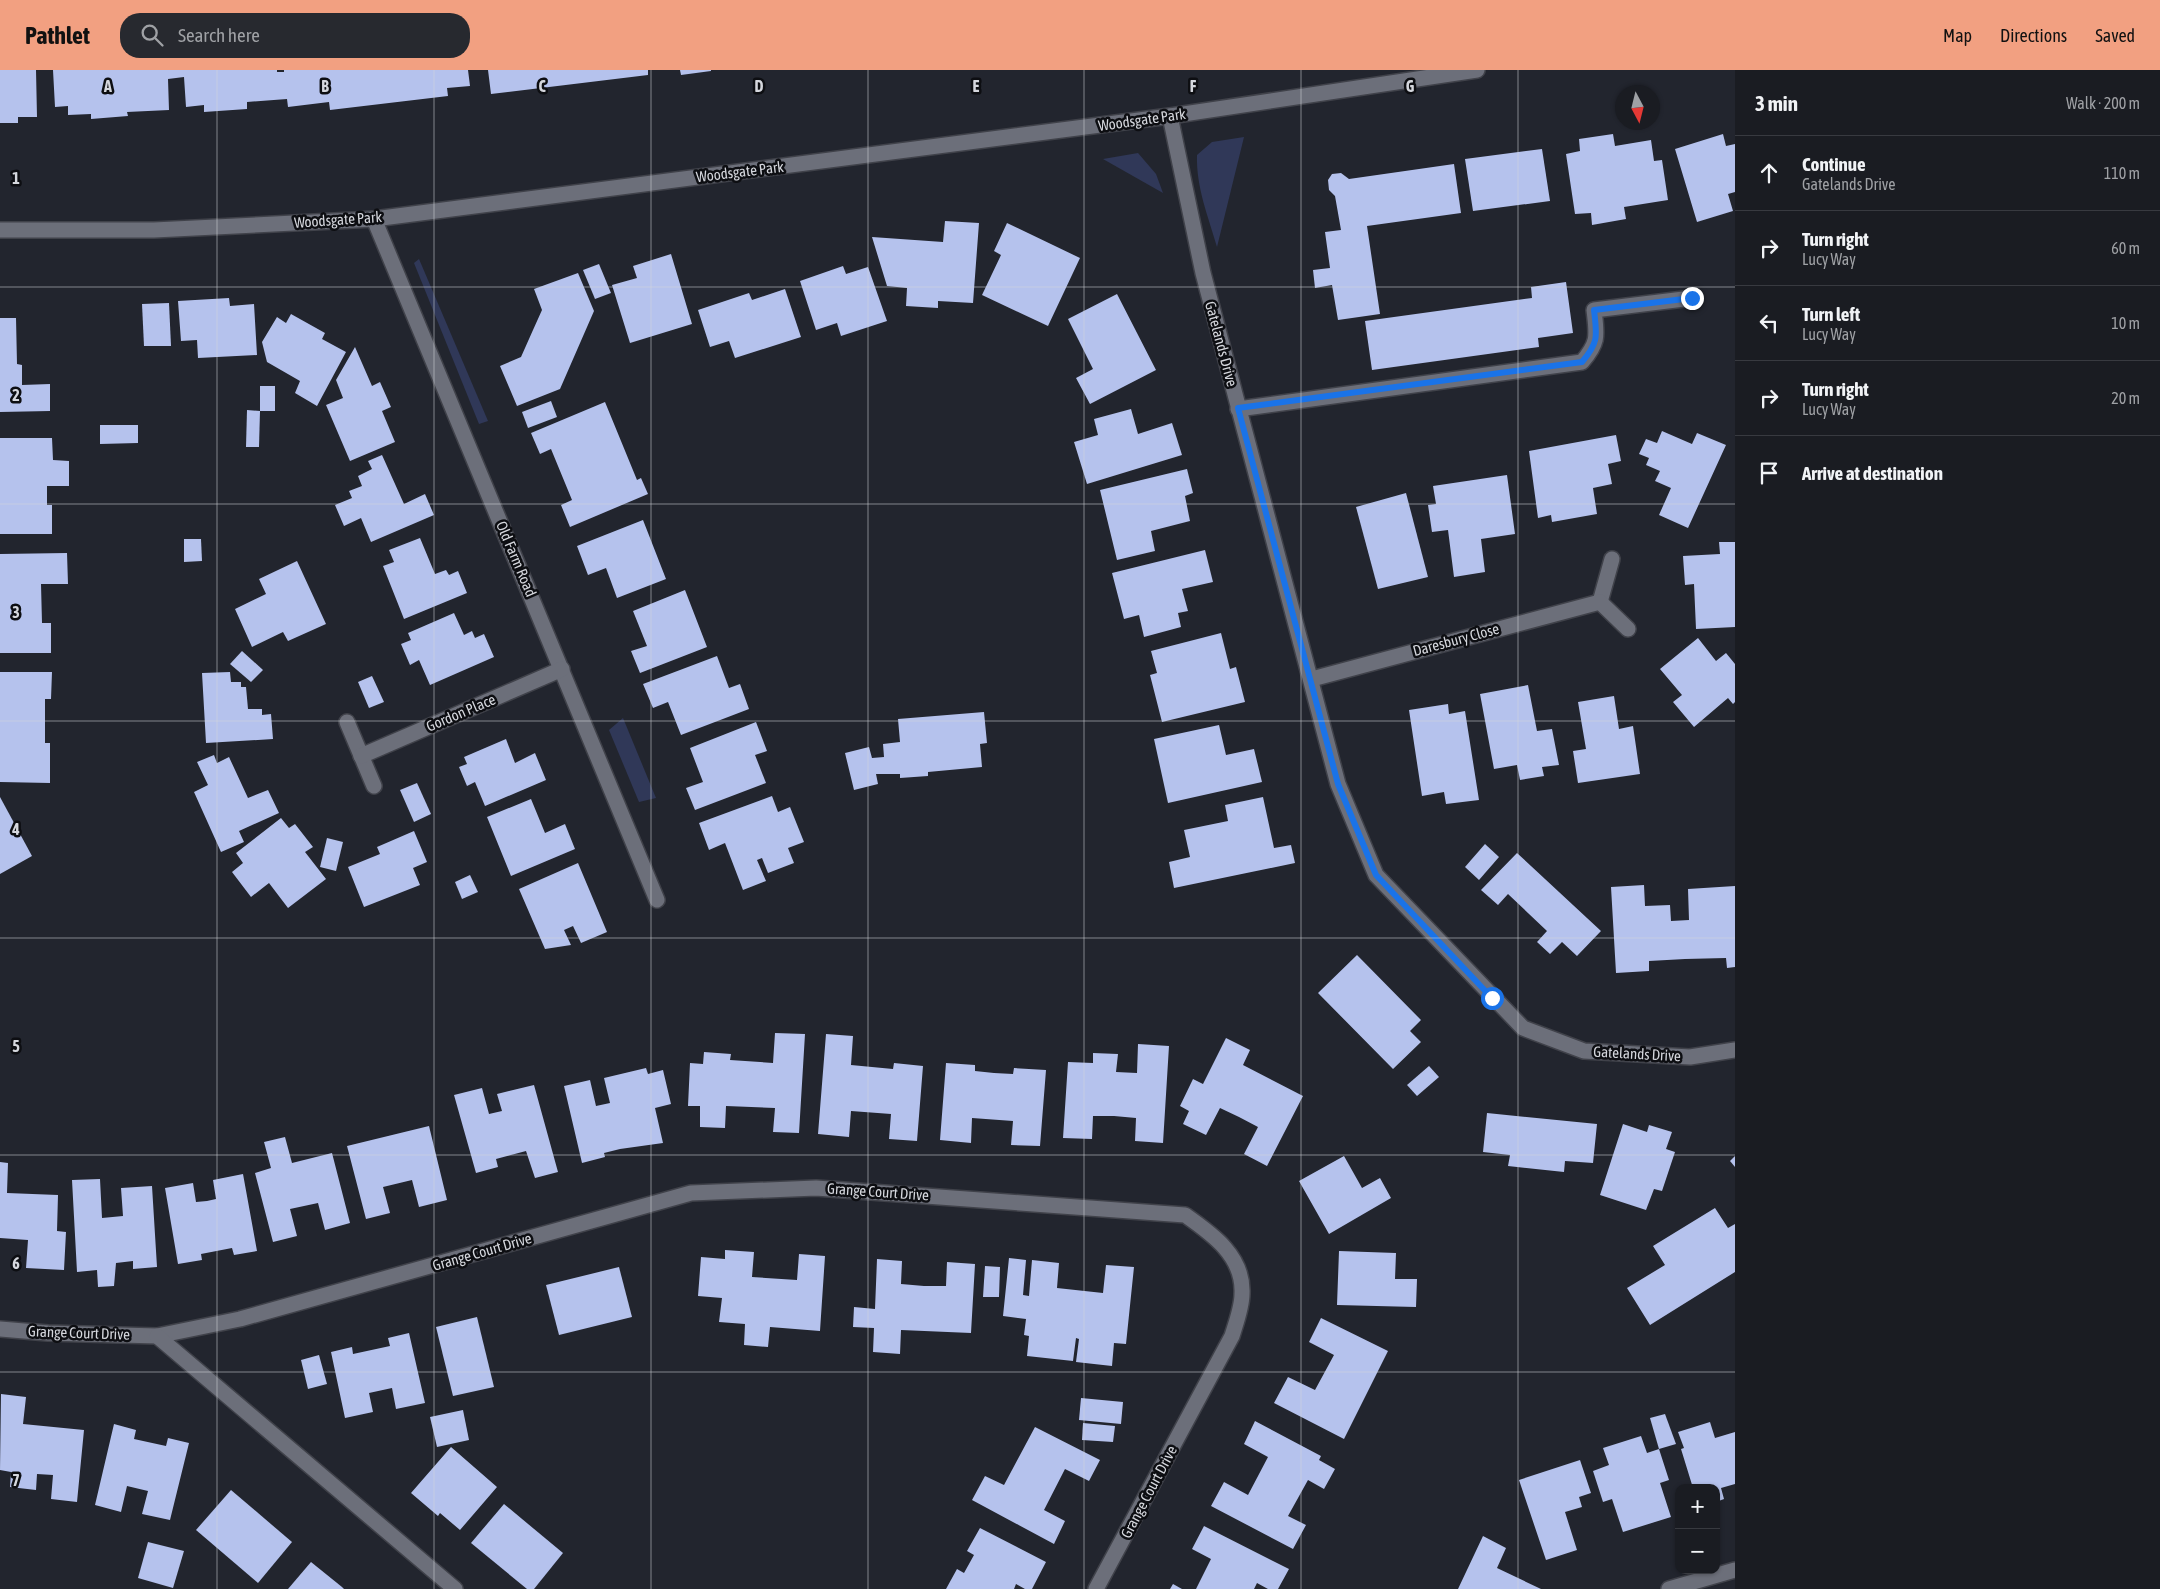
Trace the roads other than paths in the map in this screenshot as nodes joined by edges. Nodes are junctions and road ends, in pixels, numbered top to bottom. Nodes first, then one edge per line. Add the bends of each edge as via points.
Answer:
1 (1477, 70) edge
2 (1170, 116) junction
3 (374, 219) junction
4 (0, 230) edge
5 (1692, 298) dead end
6 (1238, 408) junction
7 (1612, 559) dead end
8 (1600, 602) junction
9 (1628, 629) dead end
10 (562, 669) junction
11 (1312, 679) junction
12 (347, 722) dead end
13 (361, 756) junction
14 (374, 786) dead end
15 (657, 900) dead end
16 (1735, 1050) edge
17 (0, 1329) edge
18 (157, 1336) junction
19 (1735, 1570) edge
20 (455, 1589) edge
21 (1096, 1589) edge
22 (1669, 1589) edge

1 - 2 street, Woodsgate Park
2 - 3 street, Woodsgate Park
2 - 6 street, Gatelands Drive via 1203,273
3 - 4 street, Woodsgate Park via 154,230
3 - 10 street, Old Farm Road
5 - 6 street via 1594,310 1598,337 1594,348 1582,362
6 - 11 street, Gatelands Drive
7 - 8 street
8 - 9 street
8 - 11 street, Daresbury Close
10 - 13 street, Gordon Place
10 - 15 street, Old Farm Road
11 - 16 street, Gatelands Drive via 1338,784 1376,875 1523,1028 1584,1051 1690,1057
12 - 13 street
13 - 14 street
17 - 18 street, Grange Court Drive via 48,1334
18 - 20 street
18 - 21 street, Grange Court Drive via 240,1319 691,1194 816,1188 1185,1215 1219,1239 1237,1266 1242,1293 1232,1336
19 - 22 street

